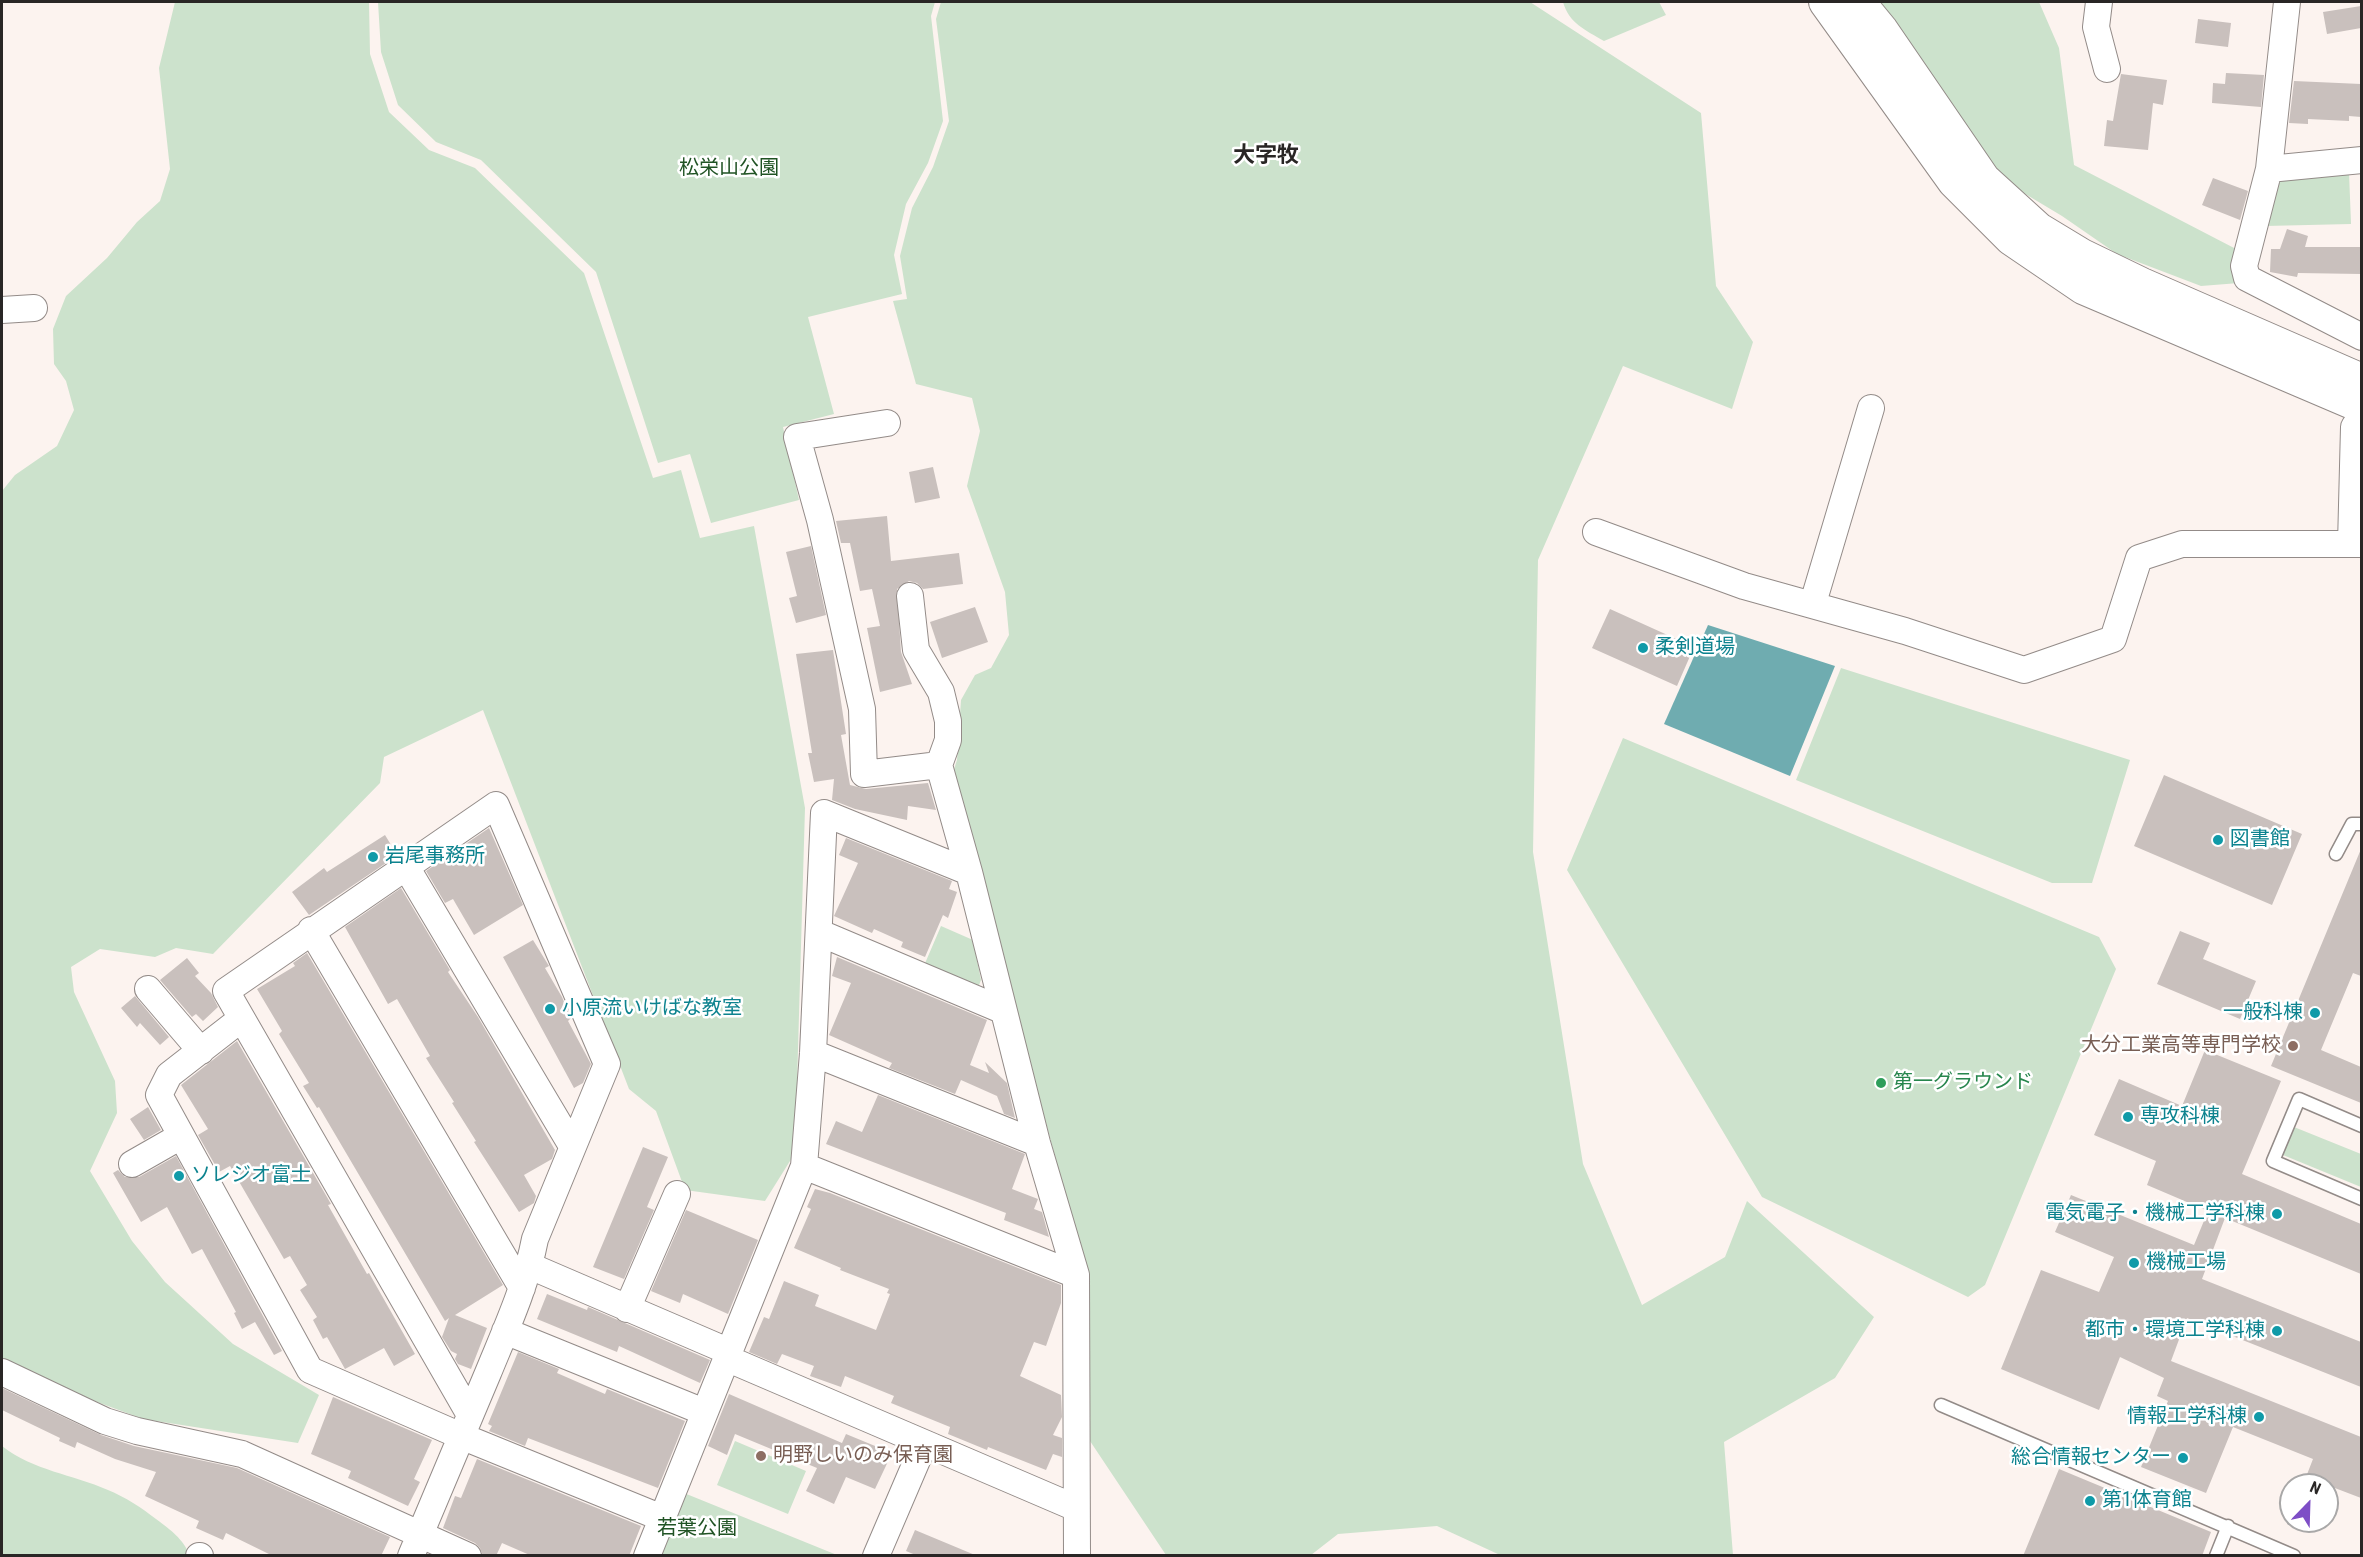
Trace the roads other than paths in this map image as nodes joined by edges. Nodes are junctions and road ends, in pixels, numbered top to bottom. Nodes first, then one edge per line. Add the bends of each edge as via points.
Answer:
1 (1825, 2) edge
2 (1860, 2) edge
3 (2099, 2) edge
4 (2287, 2) edge
5 (2107, 69) dead end
6 (2361, 160) edge
7 (2269, 169) junction
8 (34, 308) dead end
9 (2, 310) edge
10 (2361, 337) edge
11 (2361, 380) edge
12 (2361, 407) edge
13 (1871, 408) dead end
14 (2361, 415) edge
15 (887, 423) dead end
16 (1596, 532) dead end
17 (2356, 544) edge
18 (910, 596) dead end
19 (1813, 603) junction
20 (939, 765) junction
21 (2361, 824) edge
22 (2336, 854) dead end
23 (405, 865) junction
24 (969, 872) junction
25 (311, 930) junction
26 (820, 933) junction
27 (148, 989) dead end
28 (1002, 1010) junction
29 (241, 1019) junction
30 (201, 1051) junction
31 (813, 1053) junction
32 (2361, 1126) edge
33 (182, 1136) junction
34 (1037, 1143) junction
35 (572, 1146) junction
36 (132, 1164) dead end
37 (804, 1166) junction
38 (677, 1194) dead end
39 (2361, 1199) edge
40 (1076, 1275) junction
41 (526, 1277) junction
42 (627, 1309) junction
43 (505, 1330) junction
44 (726, 1358) junction
45 (2, 1372) edge
46 (1941, 1405) dead end
47 (704, 1412) junction
48 (466, 1425) junction
49 (924, 1444) junction
50 (1076, 1508) junction
51 (662, 1518) junction
52 (2228, 1526) junction
53 (416, 1546) edge
54 (468, 1556) edge
55 (647, 1556) edge
56 (876, 1556) edge
57 (1077, 1556) edge
58 (2216, 1556) edge
59 (2294, 1556) edge

1 - 12 street via 1954,182 2011,239 2083,288
2 - 11 street via 1984,179 2039,229 2142,284
3 - 5 street via 2096,27
4 - 7 street
6 - 7 street
7 - 10 street via 2244,266 2247,278
8 - 9 street
13 - 19 street
14 - 17 street via 2354,427
15 - 20 street via 797,437 820,520 862,709 864,774
16 - 19 street via 1744,586
17 - 19 street via 2182,544 2139,558 2113,639 2024,670
18 - 20 street via 916,651 941,692 948,721 948,740
20 - 24 street
21 - 22 lane via 2352,824
23 - 25 street
23 - 35 street
23 - 35 street via 496,805 607,1064
24 - 26 street via 825,813
24 - 28 street
25 - 29 street via 226,991
25 - 41 street
26 - 28 street
26 - 31 street
27 - 30 street
28 - 34 street
29 - 30 street
29 - 48 street
30 - 33 street via 169,1075 159,1095
31 - 34 street
31 - 37 street
32 - 39 lane via 2299,1099 2273,1161
33 - 36 street
33 - 48 street via 310,1370
34 - 40 street
35 - 41 street via 535,1239
37 - 40 street
37 - 44 street
38 - 42 street
40 - 50 street
41 - 42 street
41 - 43 street
42 - 44 street via 723,1349
43 - 47 street
43 - 48 street
44 - 47 street
44 - 49 street
45 - 53 street via 105,1421 242,1454
46 - 52 lane
47 - 51 street
48 - 51 street
48 - 53 street
49 - 50 street
49 - 56 street
50 - 57 street
51 - 55 street
52 - 58 lane
52 - 59 lane
53 - 54 street

